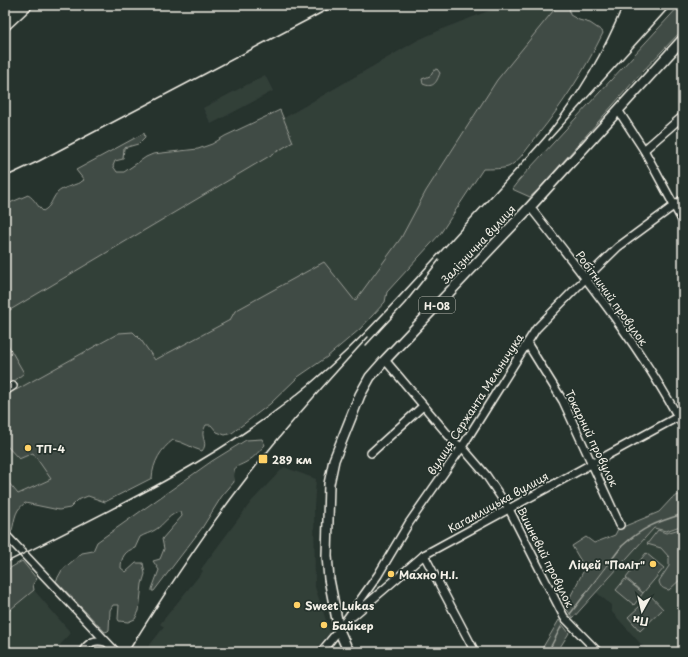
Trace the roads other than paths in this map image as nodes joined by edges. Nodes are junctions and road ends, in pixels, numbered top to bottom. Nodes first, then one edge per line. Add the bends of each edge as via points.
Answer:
1 (683, 39) edge
2 (618, 110) junction
3 (683, 116) edge
4 (644, 150) junction
5 (683, 199) edge
6 (674, 205) junction
7 (530, 207) junction
8 (683, 222) edge
9 (586, 278) junction
10 (527, 343) junction
11 (385, 360) junction
12 (13, 386) dead end
13 (5, 391) edge
14 (423, 406) junction
15 (680, 415) edge
16 (683, 426) edge
17 (462, 447) junction
18 (371, 452) dead end
19 (592, 464) junction
20 (509, 509) junction
21 (620, 525) dead end
22 (5, 534) edge
23 (424, 556) junction
24 (339, 630) junction
25 (106, 642) junction
26 (82, 652) edge
27 (116, 652) edge
28 (321, 652) edge
29 (350, 652) edge
30 (475, 652) edge
31 (598, 652) edge

1 - 2 main road, Залізнична вулиця / Н-08
2 - 4 street
2 - 7 main road, Залізнична вулиця / Н-08
3 - 4 street
4 - 6 street
5 - 6 street, вулиця Сержанта Мельничука
6 - 8 street
6 - 9 street, вулиця Сержанта Мельничука via 618,247
7 - 9 street, Робітничий провулок
7 - 11 main road, Залізнична вулиця / Н-08
9 - 10 street, вулиця Сержанта Мельничука via 536,329
9 - 15 street, Робітничий провулок via 627,333
10 - 17 street, вулиця Сержанта Мельничука
10 - 19 street, Токарний провулок via 563,401
11 - 14 street, Вишневий провулок
11 - 24 main road, Залізнична вулиця / Н-08 via 370,377 360,395 334,460 329,484 327,556
12 - 13 street
14 - 17 street, Вишневий провулок via 455,443
14 - 18 street
15 - 16 street, Робітничий провулок
15 - 19 street, Кагамлицька вулиця
17 - 20 street, Вишневий провулок via 486,475
17 - 24 street, вулиця Сержанта Мельничука
19 - 20 street, Кагамлицька вулиця
19 - 21 street, Токарний провулок
20 - 23 street, Кагамлицька вулиця
20 - 31 street, Вишневий провулок via 564,617
22 - 25 street
23 - 24 street, Кагамлицька вулиця
23 - 30 street
24 - 28 street, вулиця Сержанта Мельничука
24 - 29 main road, Н-08
25 - 26 street via 96,640 87,644
25 - 27 street

